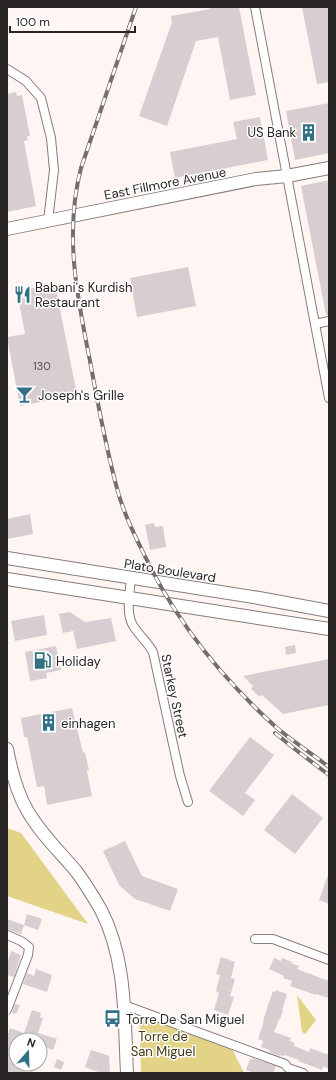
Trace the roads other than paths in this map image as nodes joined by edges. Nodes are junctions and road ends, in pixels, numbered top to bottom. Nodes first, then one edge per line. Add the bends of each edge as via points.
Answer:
1 (256, 7) edge
2 (7, 68) edge
3 (329, 168) edge
4 (287, 176) junction
5 (48, 221) junction
6 (7, 229) edge
7 (329, 321) edge
8 (315, 324) junction
9 (329, 398) edge
10 (7, 558) edge
11 (131, 578) junction
12 (7, 579) edge
13 (130, 598) junction
14 (329, 611) edge
15 (329, 629) edge
16 (7, 749) edge
17 (188, 802) dead end
18 (7, 936) edge
19 (255, 939) dead end
20 (329, 960) edge
21 (124, 1006) junction
22 (7, 1010) edge
23 (127, 1073) edge
24 (303, 1073) edge

1 - 4 street
2 - 5 street via 26,81 41,98 51,138 54,170
3 - 4 main road, East Fillmore Avenue
4 - 5 main road, East Fillmore Avenue via 256,179
4 - 8 street
5 - 6 main road, East Fillmore Avenue
7 - 8 street
8 - 9 street
10 - 11 main road, Plato Boulevard
11 - 13 street, Starkey Street
11 - 14 main road, Plato Boulevard
12 - 13 main road
13 - 15 main road
13 - 17 street, Starkey Street via 133,627 154,652 180,776
16 - 21 main road via 15,782 26,809 42,833 83,882 106,920 118,957
18 - 22 street via 29,947
19 - 20 street via 273,939
21 - 23 main road
21 - 24 street via 285,1064 288,1068

